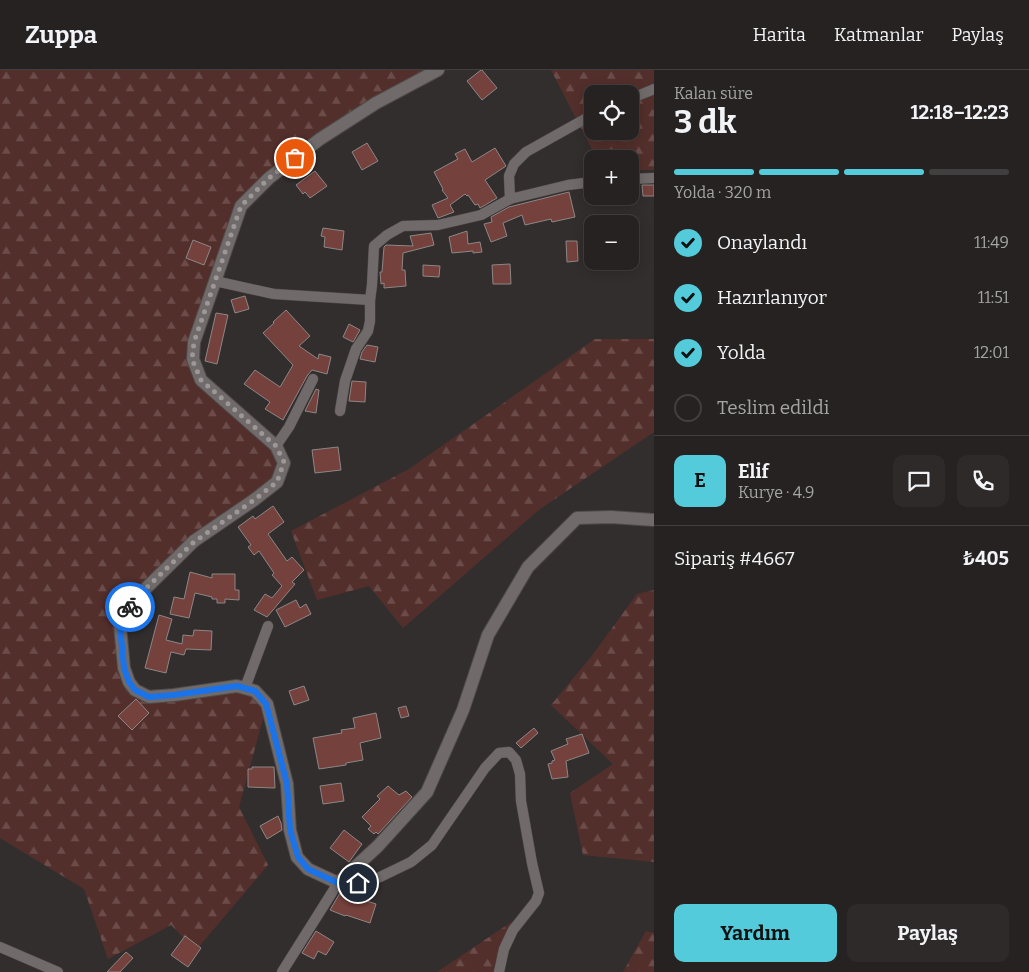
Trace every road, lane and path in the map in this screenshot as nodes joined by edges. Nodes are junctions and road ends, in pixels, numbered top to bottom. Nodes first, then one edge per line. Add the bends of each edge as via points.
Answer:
1 (438, 70) edge
2 (654, 89) edge
3 (639, 95) edge
4 (584, 119) edge
5 (654, 178) edge
6 (639, 179) edge
7 (584, 183) edge
8 (510, 199) junction
9 (215, 281) junction
10 (370, 300) junction
11 (313, 379) dead end
12 (340, 411) dead end
13 (276, 446) junction
14 (654, 520) edge
15 (268, 626) dead end
16 (245, 688) junction
17 (338, 883) junction
18 (0, 948) edge
19 (58, 972) edge
20 (282, 972) edge
21 (499, 972) edge

1 - 9 street via 376,103 320,139 269,178 241,206
2 - 3 street
4 - 8 street via 526,152 514,164 509,176
5 - 6 street
7 - 8 street
8 - 10 street via 481,215 438,225 403,226 387,235 374,246
9 - 10 street via 274,294
9 - 13 street via 194,342 192,359 201,380
10 - 12 street via 368,331 356,349 345,381
11 - 13 street
13 - 16 street via 284,462 277,482 194,542 134,600 120,626 124,668 129,682 135,690 149,697 237,686
14 - 17 street via 577,518 528,567 488,635 463,710 427,792 378,846
15 - 16 street
16 - 17 street via 255,691 266,704 287,784 290,830 298,857 308,869
17 - 20 street
17 - 21 street via 358,883 380,877 411,862 432,846 485,768 499,753 509,752 516,760 520,774 539,893 513,930 504,949
18 - 19 street

